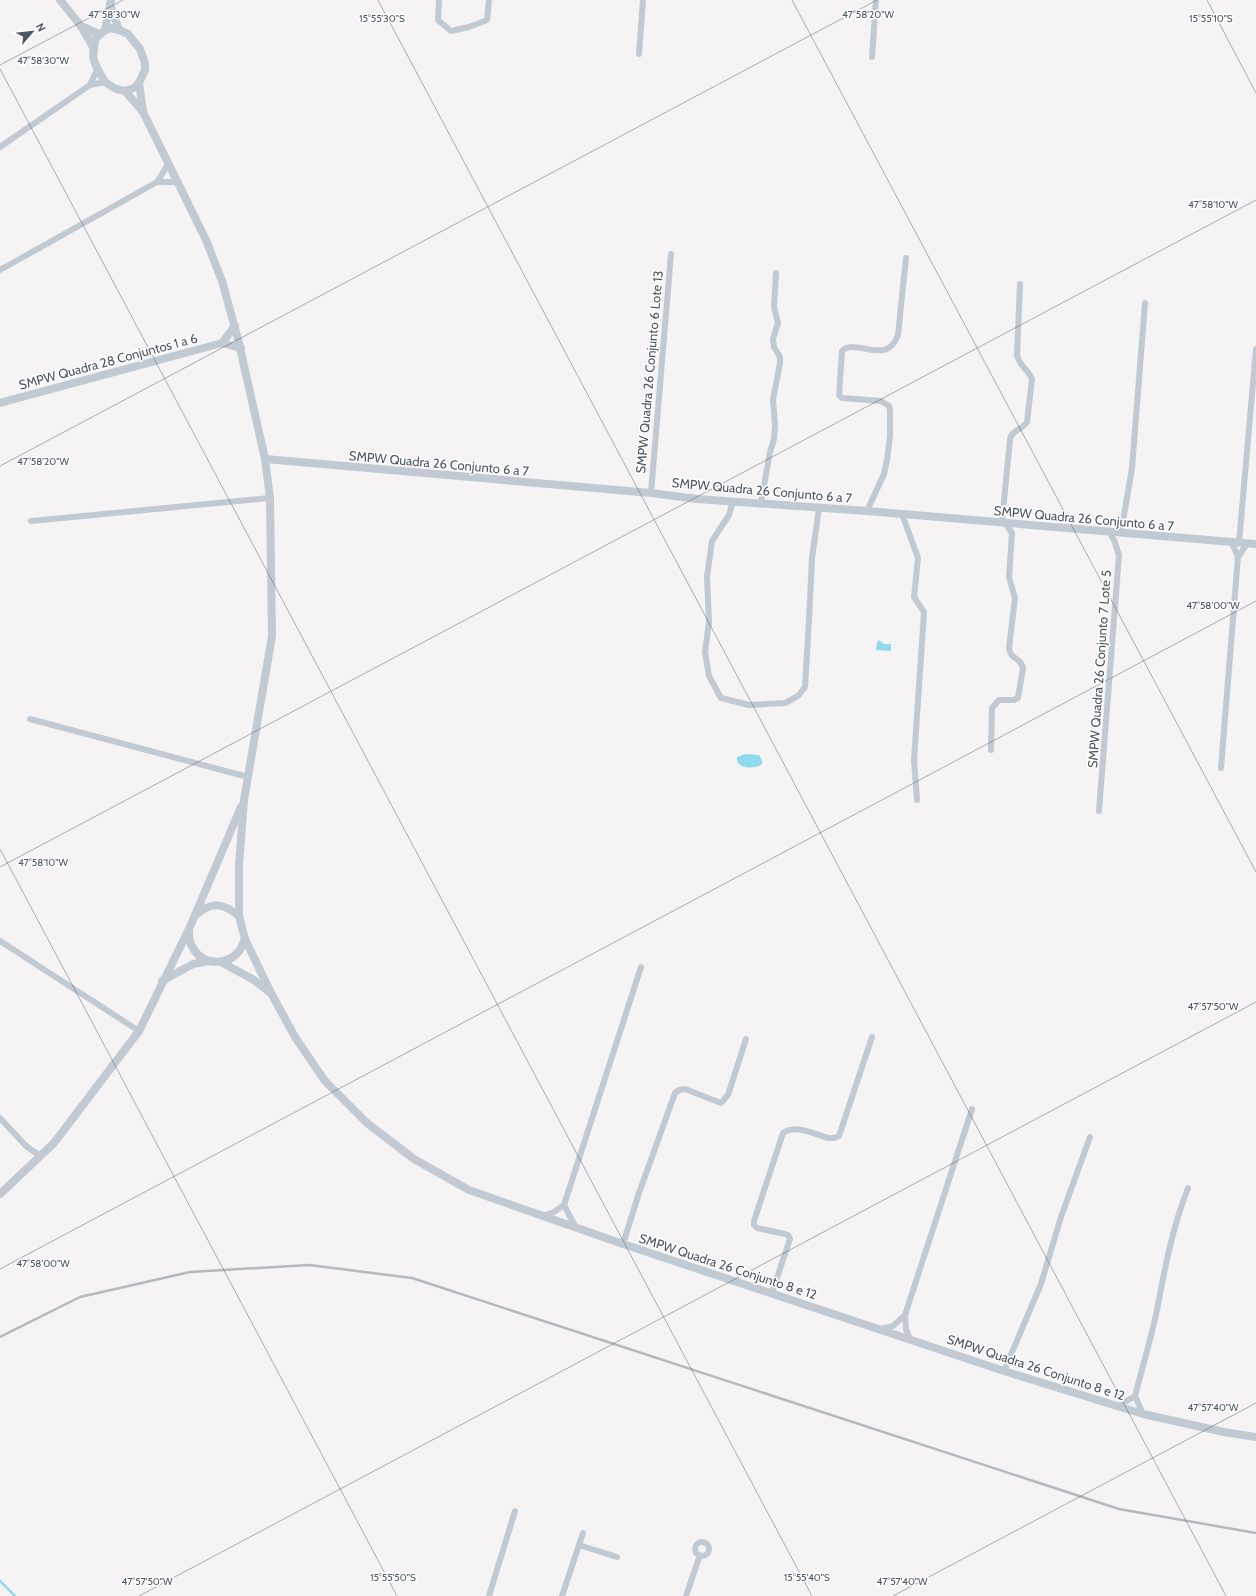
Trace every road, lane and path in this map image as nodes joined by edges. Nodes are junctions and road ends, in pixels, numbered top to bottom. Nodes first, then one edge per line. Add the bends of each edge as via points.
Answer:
1 (60, 0) edge
2 (439, 0) edge
3 (489, 0) edge
4 (643, 0) edge
5 (876, 0) edge
6 (111, 3) edge
7 (81, 26) junction
8 (119, 30) junction
9 (102, 32) junction
10 (93, 47) junction
11 (639, 54) dead end
12 (872, 57) dead end
13 (97, 70) junction
14 (105, 82) junction
15 (139, 83) junction
16 (90, 85) junction
17 (125, 91) junction
18 (143, 112) junction
19 (0, 147) edge
20 (169, 163) junction
21 (157, 182) junction
22 (179, 182) junction
23 (671, 254) dead end
24 (906, 258) dead end
25 (0, 270) edge
26 (776, 273) dead end
27 (1020, 284) dead end
28 (1144, 303) dead end
29 (235, 326) junction
30 (222, 343) junction
31 (240, 348) junction
32 (1256, 348) edge
33 (0, 403) edge
34 (265, 459) junction
35 (651, 493) junction
36 (270, 498) junction
37 (733, 501) junction
38 (761, 503) junction
39 (818, 508) junction
40 (867, 510) junction
41 (902, 514) junction
42 (31, 521) dead end
43 (1004, 523) junction
44 (1020, 524) junction
45 (1109, 532) junction
46 (1012, 533) junction
47 (1119, 533) junction
48 (1239, 543) junction
49 (1256, 544) edge
50 (1238, 557) junction
51 (30, 719) dead end
52 (991, 750) dead end
53 (1221, 768) dead end
54 (248, 777) junction
55 (244, 800) junction
56 (917, 800) dead end
57 (1099, 811) dead end
58 (239, 916) junction
59 (194, 917) junction
60 (189, 929) junction
61 (245, 939) junction
62 (0, 941) edge
63 (209, 961) junction
64 (221, 962) junction
65 (641, 967) dead end
66 (162, 981) junction
67 (271, 993) junction
68 (138, 1031) junction
69 (872, 1037) dead end
70 (746, 1039) dead end
71 (972, 1109) dead end
72 (0, 1118) edge
73 (1090, 1137) dead end
74 (40, 1156) junction
75 (1188, 1188) dead end
76 (0, 1194) edge
77 (564, 1205) junction
78 (542, 1216) junction
79 (576, 1228) junction
80 (623, 1244) junction
81 (772, 1293) junction
82 (905, 1315) junction
83 (882, 1330) junction
84 (910, 1339) junction
85 (1004, 1371) junction
86 (1135, 1396) junction
87 (1118, 1406) junction
88 (1143, 1414) junction
89 (1256, 1437) edge
90 (515, 1511) dead end
91 (582, 1533) dead end
92 (579, 1545) junction
93 (700, 1555) dead end
94 (617, 1557) dead end
95 (489, 1596) edge
96 (562, 1596) edge
97 (686, 1596) edge

1 - 7 street
2 - 3 street via 438,20 451,31 487,20
4 - 11 street
5 - 12 street
6 - 8 street
6 - 9 street
7 - 9 street
7 - 10 street
8 - 9 street via 111,28
8 - 15 street via 134,40 143,56 145,70
9 - 10 street via 95,39
10 - 13 street
13 - 14 street
13 - 16 street
14 - 16 street
14 - 17 street
15 - 17 street
15 - 18 street
16 - 19 street
17 - 18 street
18 - 20 street
20 - 21 street
20 - 22 street
21 - 22 street
21 - 25 street
22 - 29 street via 209,247
23 - 35 street, SMPW Quadra 26 Conjunto 6 Lote 13
24 - 40 street via 898,334 894,344 884,350 849,348 842,351 839,395 842,398 882,401 889,406 890,411 889,448 884,474
26 - 38 street via 774,307 778,323 773,339 780,363 773,400 774,439
27 - 43 street via 1017,355 1020,364 1030,373 1032,379 1027,422 1024,427 1012,434 1010,439
28 - 47 street via 1132,468
29 - 30 street
29 - 31 street
30 - 31 street
30 - 33 street, SMPW Quadra 28 Conjuntos 1 a 6
31 - 34 street
32 - 48 street
34 - 35 street, SMPW Quadra 26 Conjunto 6 a 7
34 - 36 street
35 - 37 street, SMPW Quadra 26 Conjunto 6 a 7
36 - 42 street
36 - 54 street via 272,636
37 - 38 street, SMPW Quadra 26 Conjunto 6 a 7
37 - 39 street via 729,515 710,548 705,652 709,676 721,698 749,705 785,703 798,696 805,687 812,558
38 - 39 street, SMPW Quadra 26 Conjunto 6 a 7
39 - 40 street, SMPW Quadra 26 Conjunto 6 a 7
40 - 41 street, SMPW Quadra 26 Conjunto 6 a 7
41 - 43 street, SMPW Quadra 26 Conjunto 6 a 7
41 - 56 street via 918,558 914,597 924,612 914,760
43 - 44 street, SMPW Quadra 26 Conjunto 6 a 7
43 - 46 street
44 - 45 street, SMPW Quadra 26 Conjunto 6 a 7
44 - 46 street
45 - 47 street, SMPW Quadra 26 Conjunto 6 a 7
45 - 57 street, SMPW Quadra 26 Conjunto 7 Lote 5 via 1119,555
46 - 52 street via 1009,577 1015,598 1009,648 1010,654 1019,660 1023,668 1018,698 999,700 992,708
47 - 48 street, SMPW Quadra 26 Conjunto 6 a 7
48 - 49 street, SMPW Quadra 26 Conjunto 6 a 7
48 - 50 street
48 - 50 street
50 - 53 street
51 - 54 street
54 - 55 street
55 - 58 street
55 - 59 street
58 - 59 street via 229,908 216,905 203,908
58 - 61 street
59 - 60 street
60 - 63 street via 193,949
60 - 66 street
61 - 64 street via 240,950 232,958
61 - 67 street, SMPW Quadra 26 Conjunto 8 e 12
62 - 68 street
63 - 64 street
63 - 66 street via 193,964
64 - 67 street, SMPW Quadra 26 Conjunto 8 e 12 via 254,980
65 - 77 street
66 - 68 street
67 - 78 street, SMPW Quadra 26 Conjunto 8 e 12 via 295,1037 325,1081 366,1123 414,1160 469,1190
68 - 74 street via 54,1142
69 - 81 street via 839,1136 828,1138 796,1128 783,1133 754,1221 757,1228 785,1234 790,1239
70 - 80 street via 728,1095 721,1103 685,1089 675,1092
71 - 82 street
72 - 74 street via 26,1146
73 - 85 street via 1061,1217 1041,1284
74 - 76 street
75 - 86 street via 1177,1215 1152,1333
77 - 78 street
77 - 79 street
78 - 79 street, SMPW Quadra 26 Conjunto 8 e 12
79 - 80 street, SMPW Quadra 26 Conjunto 8 e 12
80 - 81 street, SMPW Quadra 26 Conjunto 8 e 12
81 - 83 street, SMPW Quadra 26 Conjunto 8 e 12
82 - 83 street via 893,1326
82 - 84 street
83 - 84 street, SMPW Quadra 26 Conjunto 8 e 12
84 - 85 street, SMPW Quadra 26 Conjunto 8 e 12
85 - 87 street, SMPW Quadra 26 Conjunto 8 e 12
86 - 87 street
86 - 88 street
87 - 88 street, SMPW Quadra 26 Conjunto 8 e 12
88 - 89 street, SMPW Quadra 26 Conjunto 8 e 12
90 - 95 street
91 - 92 street
92 - 94 street
92 - 96 street
93 - 97 street

